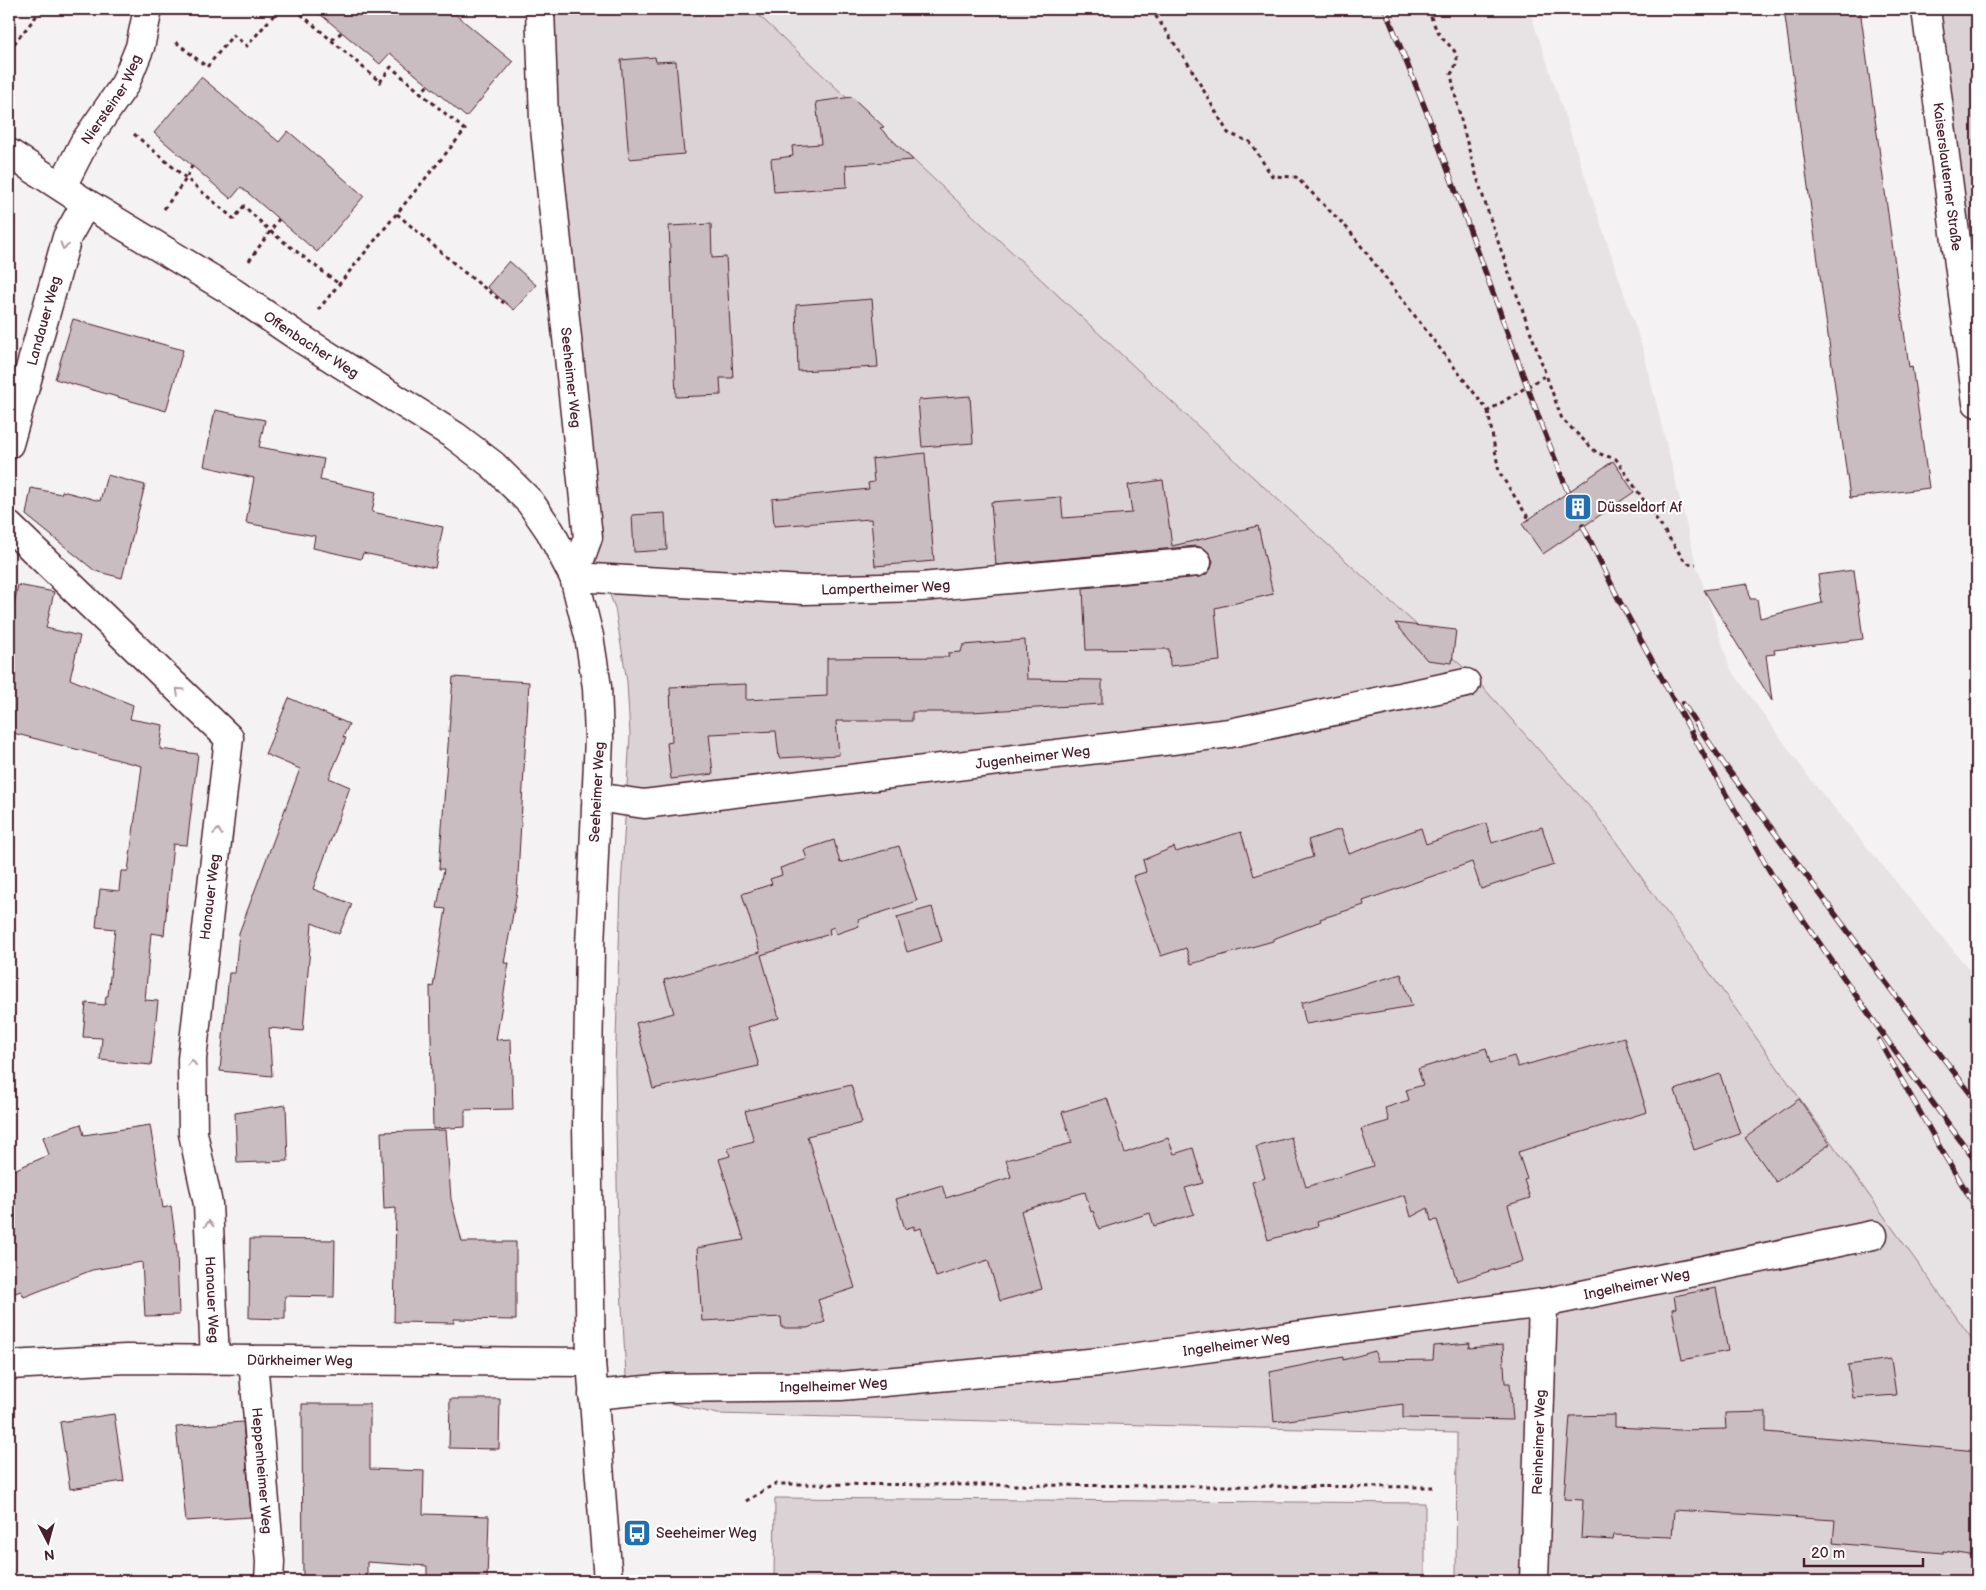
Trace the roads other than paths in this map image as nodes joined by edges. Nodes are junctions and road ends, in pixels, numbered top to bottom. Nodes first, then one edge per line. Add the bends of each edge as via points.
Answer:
1 (540, 9) edge
2 (1926, 9) edge
3 (148, 14) edge
4 (9, 153) edge
5 (62, 186) junction
6 (86, 203) junction
7 (1977, 403) edge
8 (9, 444) edge
9 (9, 526) edge
10 (1196, 562) dead end
11 (574, 577) junction
12 (1466, 683) dead end
13 (596, 797) junction
14 (1873, 1235) dead end
15 (1543, 1303) junction
16 (215, 1360) junction
17 (253, 1360) junction
18 (591, 1362) junction
19 (9, 1365) edge
20 (593, 1395) junction
21 (269, 1581) edge
22 (608, 1581) edge
23 (1534, 1581) edge

1 - 11 street, Seeheimer Weg via 544,119 588,537
2 - 7 street, Kaiserslauterner Straße
3 - 5 street, Niersteiner Weg via 140,47 125,84 84,143
4 - 5 street, Offenbacher Weg
5 - 6 street, Offenbacher Weg
6 -> 8 street, Landauer Weg via 66,237
6 - 11 street, Offenbacher Weg via 228,289 455,436 493,465 530,502 550,531
16 -> 9 street, Hanauer Weg via 208,1204 193,1133 192,1059 229,738
10 - 11 street, Lampertheimer Weg via 891,588 804,590
11 - 13 street, Seeheimer Weg via 589,636 597,687
12 - 13 street, Jugenheimer Weg via 1230,733 644,804
13 - 18 street, Seeheimer Weg via 587,1125
14 - 15 street, Ingelheimer Weg
15 - 20 street, Ingelheimer Weg via 1100,1362 842,1386 667,1388
15 - 23 street, Reinheimer Weg
16 - 17 street, Dürkheimer Weg
16 - 19 street, Dürkheimer Weg via 126,1359
17 - 18 street, Dürkheimer Weg
17 - 21 street, Heppenheimer Weg
18 - 20 street, Seeheimer Weg
20 - 22 street, Seeheimer Weg

